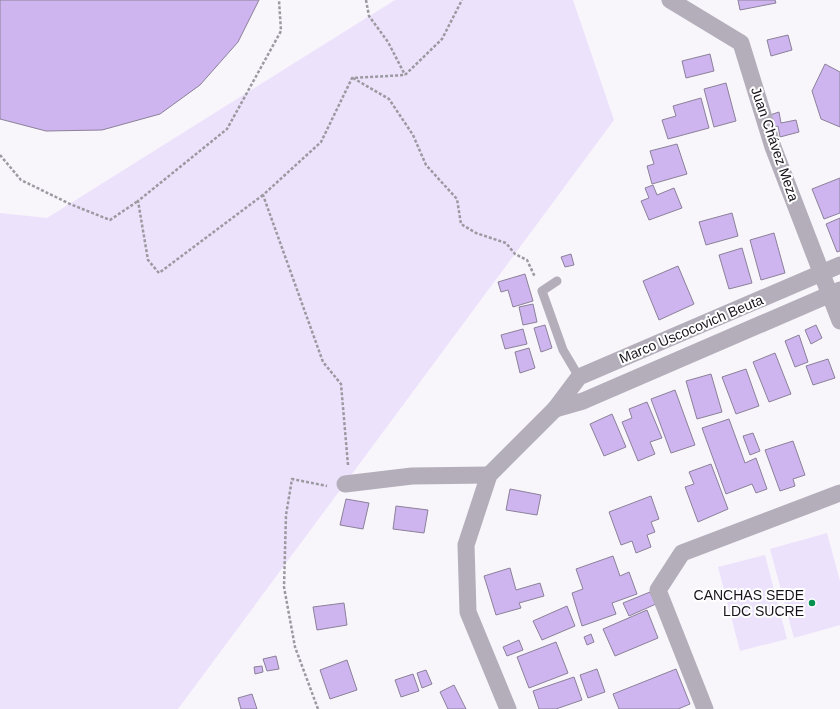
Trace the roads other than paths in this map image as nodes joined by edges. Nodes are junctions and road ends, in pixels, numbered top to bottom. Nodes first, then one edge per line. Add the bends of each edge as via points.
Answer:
1 (670, 0) edge
2 (840, 265) edge
3 (822, 272) junction
4 (557, 281) dead end
5 (835, 292) edge
6 (840, 321) edge
7 (579, 377) junction
8 (555, 409) junction
9 (489, 475) junction
10 (345, 484) road end
11 (840, 493) edge
12 (508, 709) edge
13 (705, 709) edge

1 - 3 street, Juan Chávez Meza via 741,43 773,147
2 - 3 street, Marco Uscocovich Beuta
3 - 5 street, Juan Chávez Meza
3 - 7 street, Marco Uscocovich Beuta
4 - 7 lane via 542,291 563,350
5 - 6 street, Juan Chávez Meza
5 - 8 street, Marco Uscocovich Beuta via 583,401
7 - 8 street, Marco Uscocovich Beuta
8 - 9 street, Marco Uscocovich Beuta
9 - 10 street via 412,476
9 - 12 street, Marco Uscocovich Beuta via 466,545 468,612
11 - 13 street via 682,553 658,590

